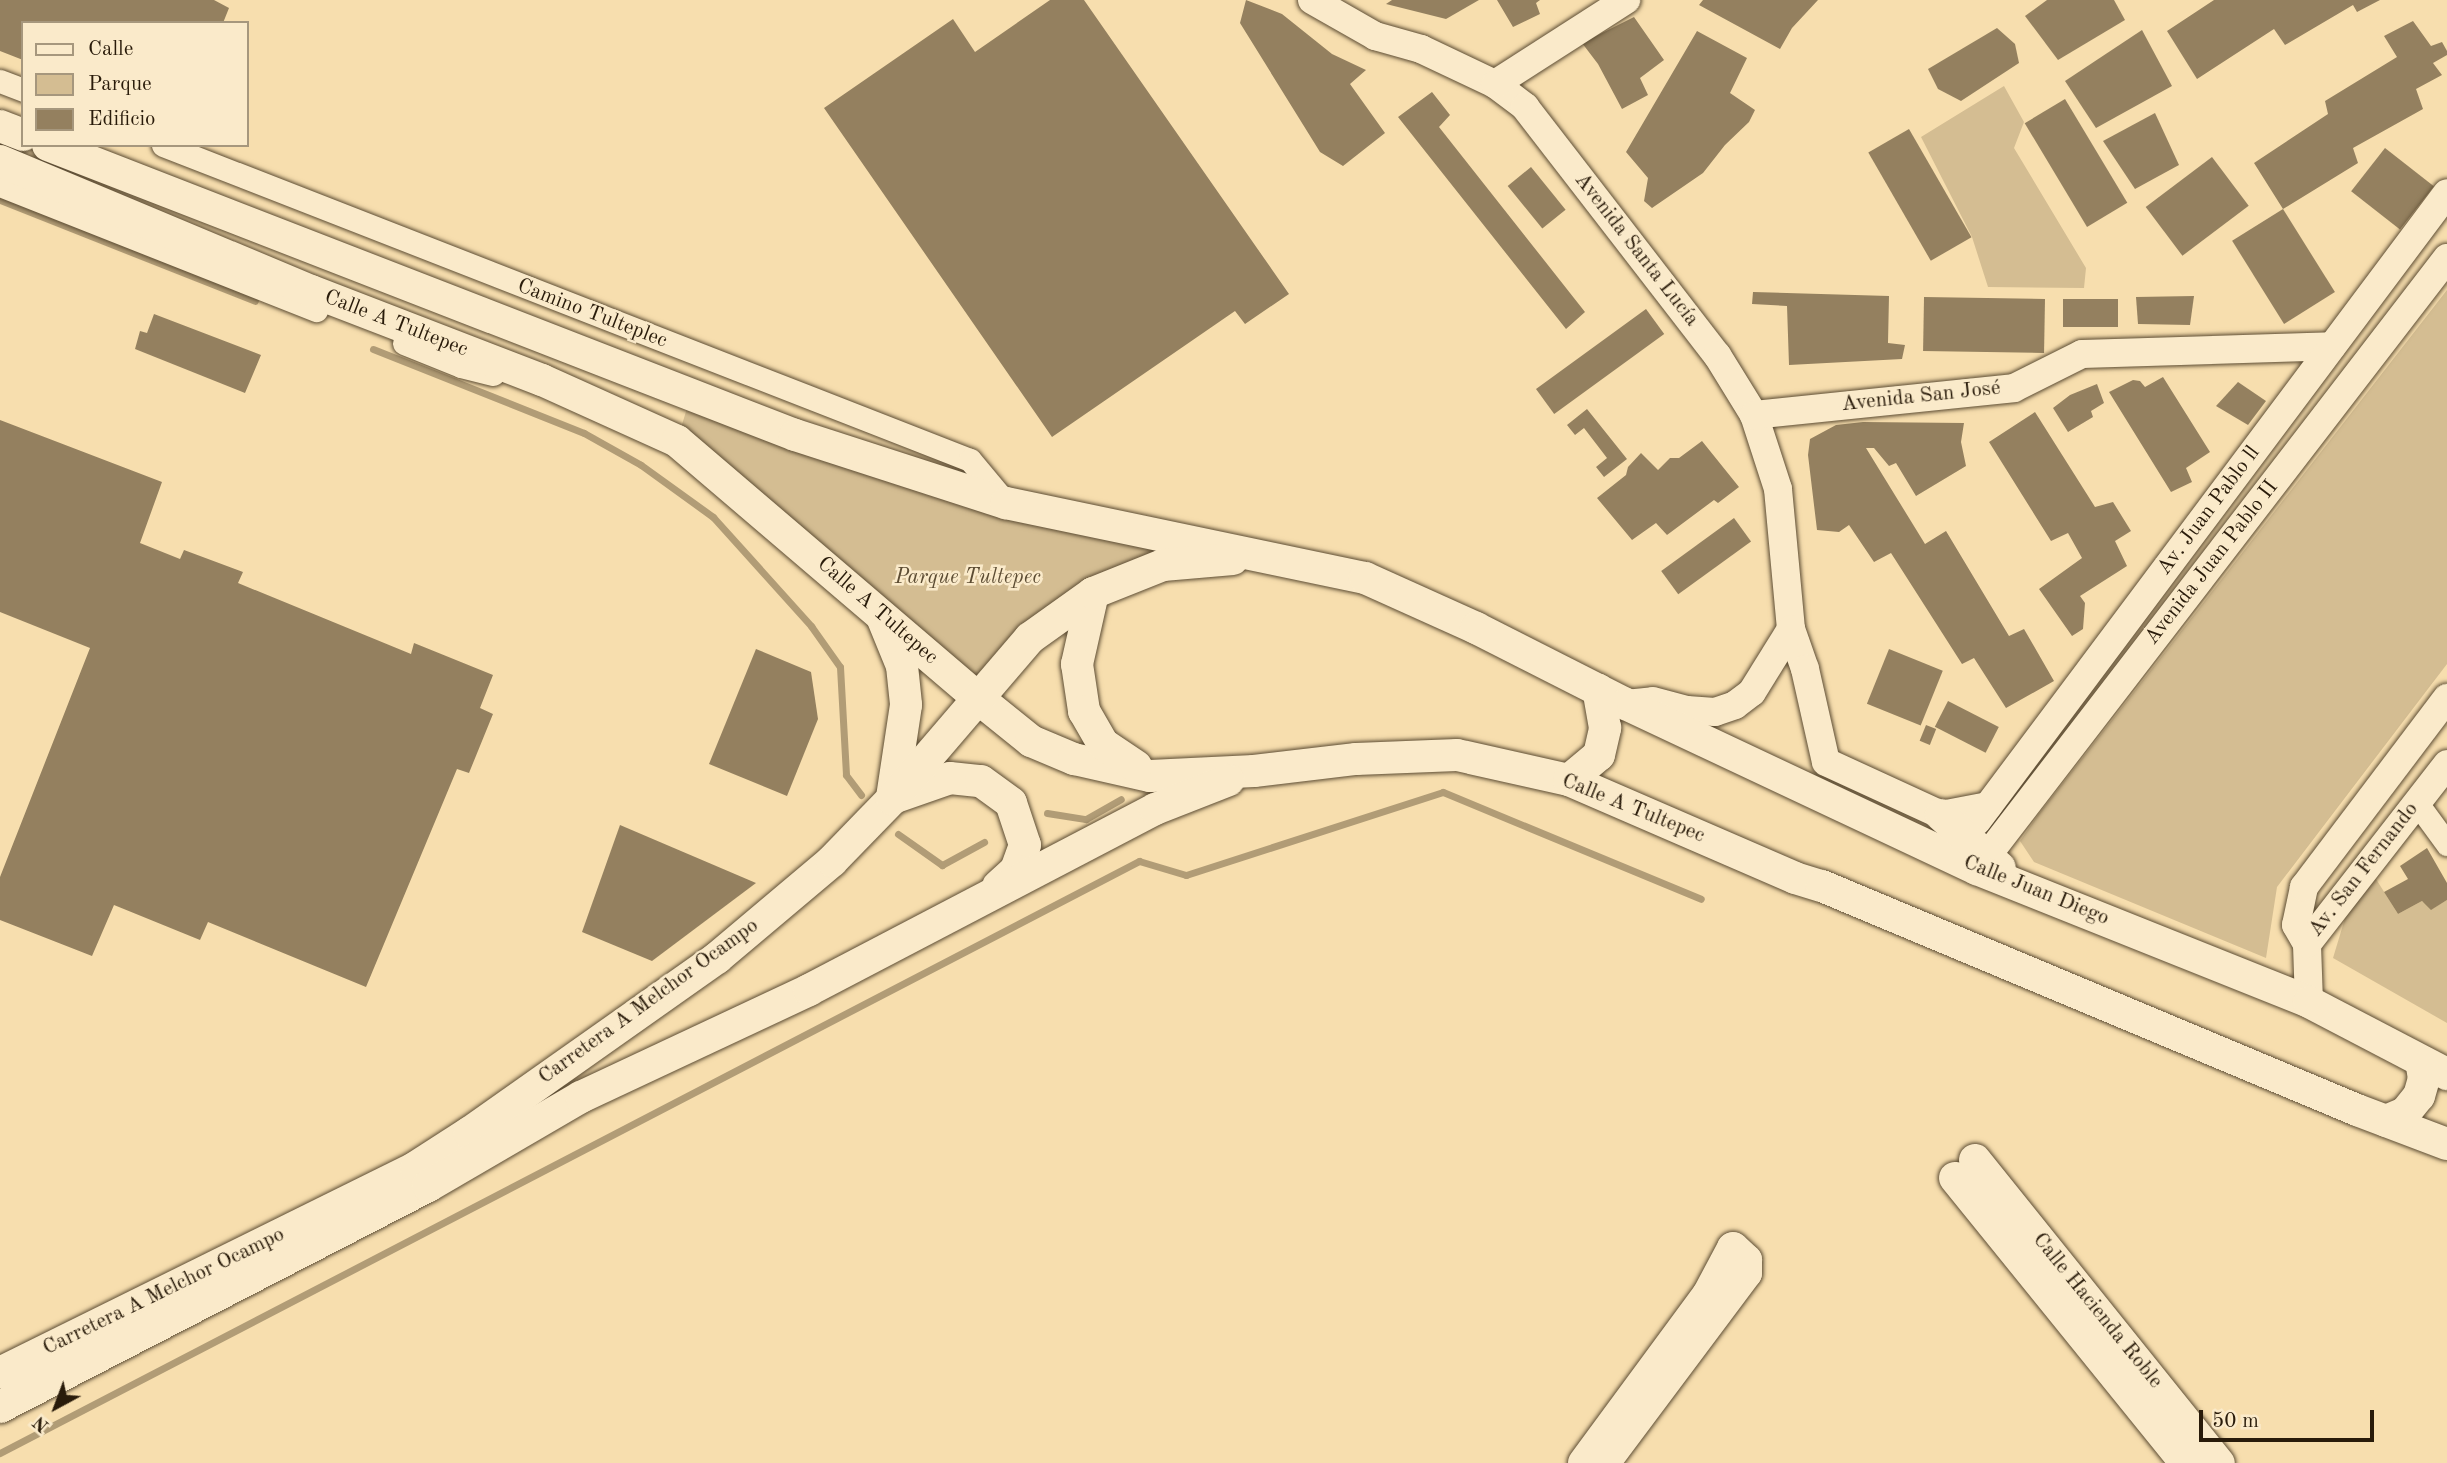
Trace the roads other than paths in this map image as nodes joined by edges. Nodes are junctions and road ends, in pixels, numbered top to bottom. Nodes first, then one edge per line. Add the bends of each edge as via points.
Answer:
1 (1312, 0) edge
2 (1626, 0) edge
3 (0, 81) edge
4 (1496, 83) junction
5 (21, 89) edge
6 (0, 126) edge
7 (21, 134) edge
8 (53, 147) edge
9 (168, 147) edge
10 (0, 161) edge
11 (0, 185) edge
12 (2447, 193) edge
13 (2447, 258) edge
14 (2332, 346) junction
15 (563, 390) junction
16 (1754, 415) junction
17 (1006, 503) junction
18 (1273, 556) junction
19 (1093, 593) junction
20 (880, 612) junction
21 (1791, 629) junction
22 (1598, 690) junction
23 (2447, 698) edge
24 (979, 699) junction
25 (1626, 704) junction
26 (2447, 764) edge
27 (1254, 771) junction
28 (1150, 776) junction
29 (1569, 780) junction
30 (892, 799) junction
31 (2417, 803) junction
32 (1988, 806) junction
33 (1941, 815) junction
34 (2447, 844) edge
35 (1971, 850) junction
36 (984, 899) junction
37 (2307, 944) junction
38 (2309, 1002) junction
39 (2434, 1068) edge
40 (2447, 1091) edge
41 (2386, 1121) junction
42 (2442, 1142) edge
43 (0, 1373) edge
44 (0, 1407) edge
45 (1584, 1463) edge
46 (1604, 1463) edge
47 (2186, 1463) edge
48 (2219, 1463) edge

1 - 4 street, Avenida Santa Lucía via 1375,36 1422,48
2 - 4 street
3 - 5 street
4 - 16 street, Avenida Santa Lucía via 1533,117 1684,311
6 - 7 main road
8 - 17 main road, Calle A Tultepec via 795,435
9 - 17 street, Camino Tulteplec via 970,460
10 - 15 main road, Calle A Tultepec
11 - 15 street via 461,366
12 - 14 street, Av. Juan Pablo ll
13 - 35 street, Avenida Juan Pablo II
14 - 16 street, Avenida San José via 2082,354 2014,388
14 - 32 street, Av. Juan Pablo ll
15 - 20 main road, Calle A Tultepec via 677,441
16 - 21 street, Avenida Santa Lucía via 1778,489
17 - 18 main road, Calle A Tultepec
18 - 19 main road, Carretera A Melchor Ocampo via 1163,565
18 - 22 main road, Calle A Tultepec via 1365,578
19 - 24 main road, Carretera A Melchor Ocampo via 1030,638
19 - 28 main road via 1077,664 1084,711 1103,744
20 - 24 main road, Calle A Tultepec
20 - 30 main road via 902,666 906,705
21 - 25 street via 1752,692 1735,705 1715,712 1653,701
21 - 33 street, Avenida Santa Lucía via 1826,762
22 - 25 main road, Calle A Tultepec
22 - 29 main road via 1605,727 1599,754
23 - 37 street via 2304,887 2296,925
24 - 28 main road, Calle A Tultepec via 1031,741 1074,759
24 - 30 main road, Carretera A Melchor Ocampo
25 - 35 main road, Calle Juan Diego
26 - 31 street, Av. San Fernando
27 - 28 main road, Calle A Tultepec
27 - 29 main road, Calle A Tultepec via 1356,759 1457,755
27 - 36 main road, Carretera A Melchor Ocampo via 1155,809
29 - 41 main road, Calle A Tultepec
30 - 36 main road via 950,778 981,781 1011,803 1025,845 1016,870
30 - 43 main road, Carretera A Melchor Ocampo via 832,861 717,958 416,1167
31 - 34 street
31 - 37 street, Av. San Fernando
32 - 33 street
32 - 35 street, Av. Juan Pablo ll
33 - 35 main road, Calle Juan Diego
35 - 38 main road, Calle Juan Diego via 2020,886
36 - 44 main road, Carretera A Melchor Ocampo via 809,990 581,1097 428,1186
37 - 38 street
38 - 39 main road, Calle Juan Diego
39 - 41 main road via 2405,1113
40 - 42 main road via 2435,1105 2431,1122
41 - 42 main road
45 - 46 main road via 1708,1295 1733,1248 1746,1260 1745,1273
47 - 48 main road, Calle Hacienda Roble via 1965,1169

